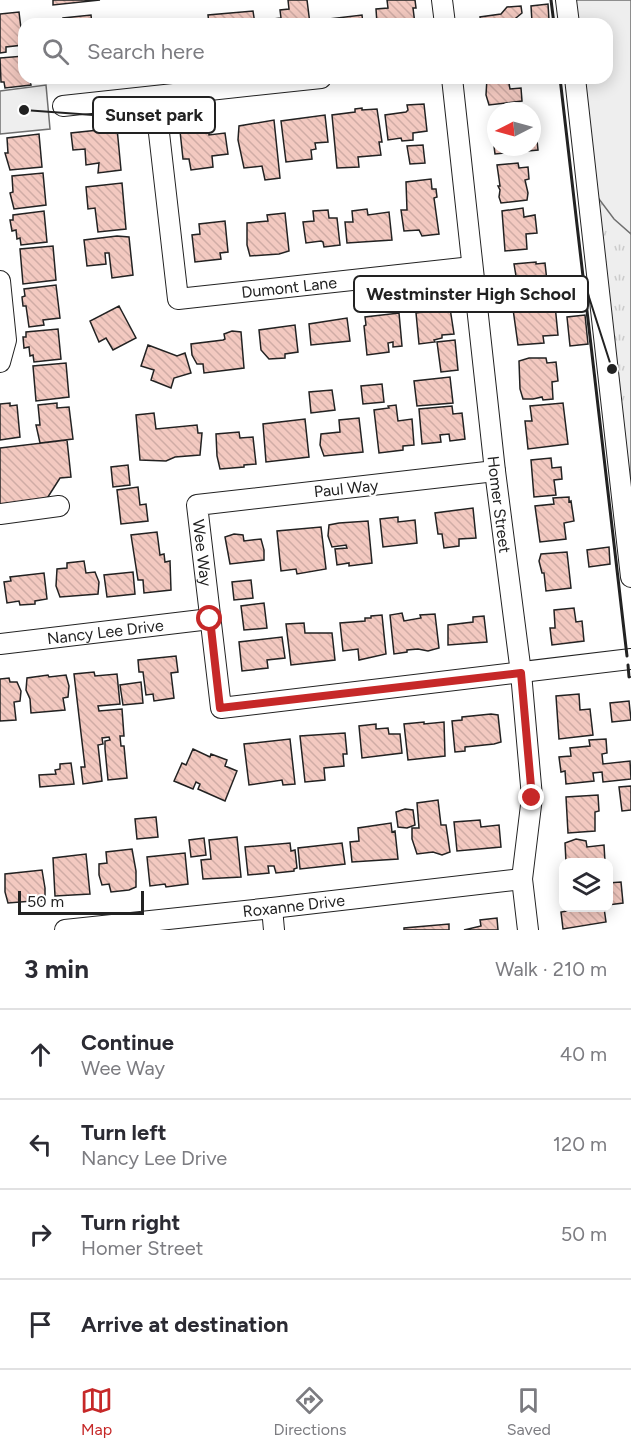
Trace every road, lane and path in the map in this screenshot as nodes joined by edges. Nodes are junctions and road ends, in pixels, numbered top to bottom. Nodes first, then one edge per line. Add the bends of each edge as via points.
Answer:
1 (442, 0) edge
2 (566, 0) edge
3 (444, 18) edge
4 (568, 18) edge
5 (271, 84) edge
6 (453, 84) edge
7 (576, 84) edge
8 (155, 98) junction
9 (63, 106) dead end
10 (472, 267) junction
11 (0, 281) edge
12 (0, 362) edge
13 (495, 471) junction
14 (197, 505) joint
15 (59, 506) dead end
16 (0, 514) edge
17 (631, 577) edge
18 (210, 619) junction
19 (0, 644) edge
20 (631, 659) edge
21 (521, 673) junction
22 (522, 879) junction
23 (272, 908) junction
24 (65, 930) edge
25 (274, 930) edge
26 (528, 930) edge

1 - 3 street
2 - 4 street
5 - 8 street
6 - 10 street, Homer Street
7 - 17 street
8 - 9 street
8 - 10 street, Dumont Lane via 178,299
10 - 13 street, Homer Street
11 - 12 street via 6,340
13 - 14 street, Paul Way
13 - 21 street, Homer Street
14 - 18 street, Wee Way
15 - 16 street
18 - 19 street, Nancy Lee Drive
18 - 21 street, Wee Way via 220,708
20 - 21 street
21 - 22 street, Homer Street via 532,798
22 - 23 street, Roxanne Drive
22 - 26 street, Homer Street
23 - 24 street, Roxanne Drive
23 - 25 street

